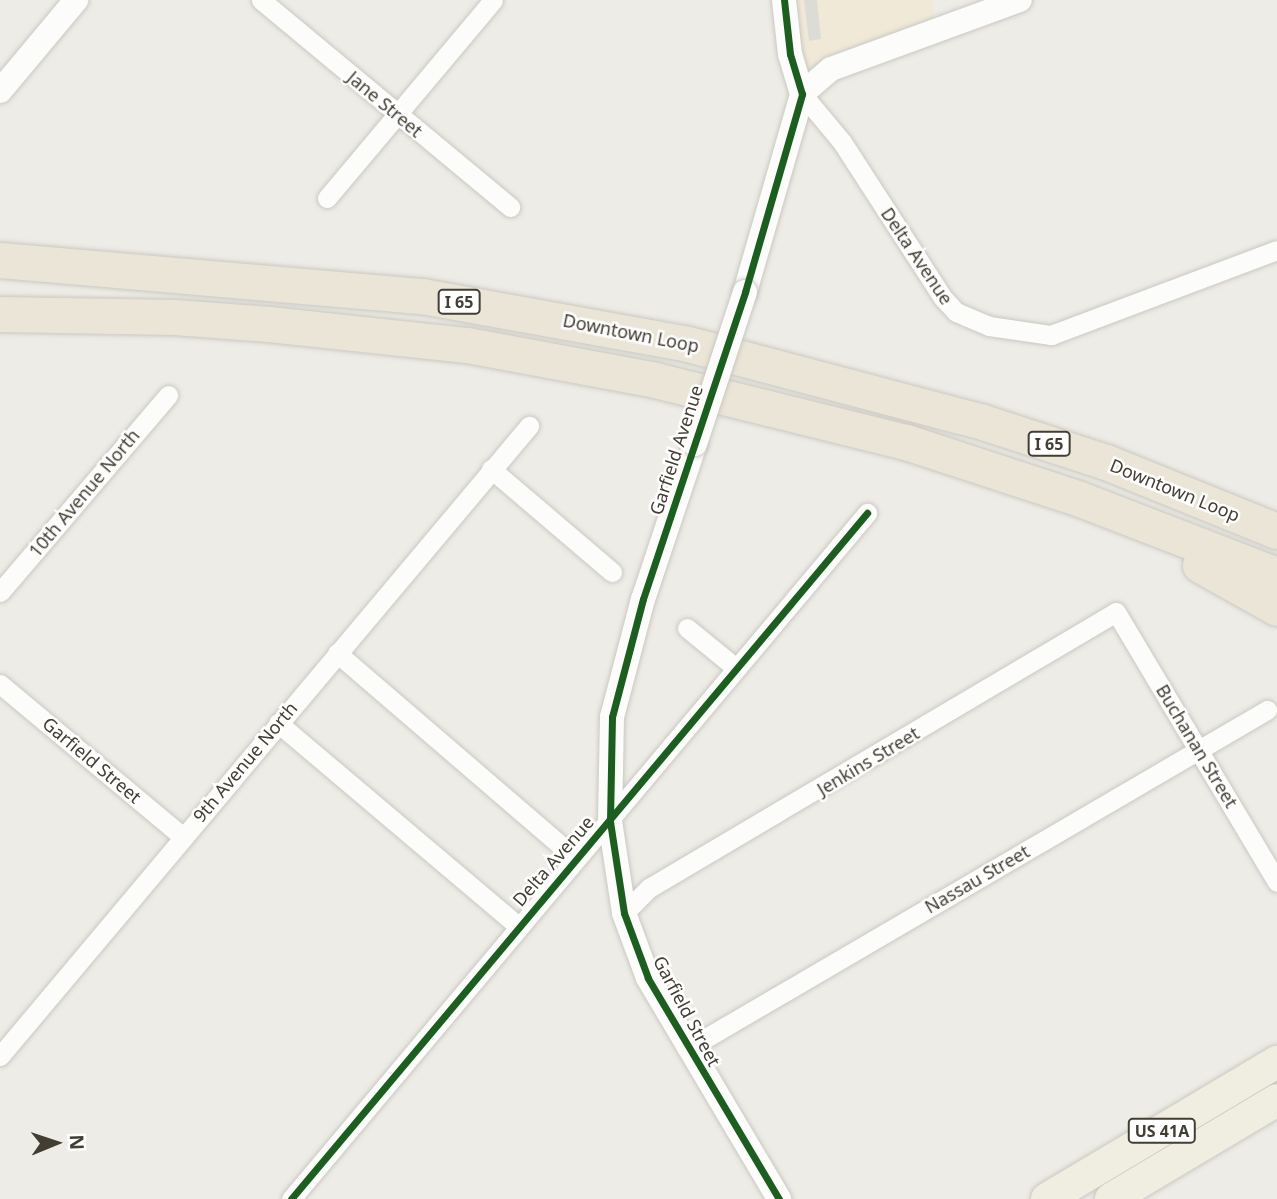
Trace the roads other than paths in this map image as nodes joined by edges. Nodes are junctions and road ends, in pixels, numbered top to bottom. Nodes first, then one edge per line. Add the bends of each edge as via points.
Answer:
1 (76, 0) edge
2 (261, 0) edge
3 (494, 0) edge
4 (784, 0) edge
5 (1020, 0) edge
6 (0, 91) edge
7 (802, 94) junction
8 (396, 114) junction
9 (327, 198) dead end
10 (510, 207) dead end
11 (1277, 250) edge
12 (0, 260) edge
13 (96, 271) junction
14 (0, 272) edge
15 (0, 314) edge
16 (168, 395) dead end
17 (529, 426) dead end
18 (491, 469) junction
19 (1080, 499) junction
20 (867, 513) dead end
21 (1277, 531) edge
22 (612, 572) dead end
23 (1277, 575) edge
24 (0, 592) edge
25 (1277, 608) edge
26 (1116, 612) joint
27 (687, 628) dead end
28 (337, 653) junction
29 (736, 668) junction
30 (0, 684) edge
31 (1267, 709) dead end
32 (278, 723) junction
33 (1199, 749) junction
34 (610, 821) junction
35 (183, 836) junction
36 (575, 858) junction
37 (1277, 882) edge
38 (624, 913) junction
39 (518, 926) junction
40 (687, 1049) junction
41 (0, 1056) edge
42 (1277, 1062) edge
43 (1277, 1100) edge
44 (291, 1199) edge
45 (779, 1199) edge
46 (1047, 1199) edge
47 (1111, 1199) edge

1 - 6 street
2 - 8 street, Jane Street
3 - 8 street
4 - 7 street via 790,54
5 - 7 street via 831,69
7 - 11 street, Delta Avenue via 837,135 943,298 956,312 989,326 1051,335
7 - 34 street, Garfield Avenue, bridge via 745,292 643,599 612,717
8 - 9 street
8 - 10 street, Jane Street
12 - 13 highway, Downtown Loop / I 65
13 - 14 highway
13 - 21 highway, Downtown Loop / I 65 via 422,296 684,342 996,426 1106,462
15 - 19 highway, I 65 via 175,317 467,345 655,380 768,407 906,442
16 - 24 street, 10th Avenue North
17 - 18 street, 9th Avenue North
18 - 22 street
18 - 28 street, 9th Avenue North
19 - 23 highway, I 65
19 - 25 highway
20 - 29 street, Delta Avenue
26 - 33 street, Buchanan Street
26 - 38 street, Jenkins Street via 649,888
27 - 29 street
28 - 32 street, 9th Avenue North
28 - 36 street
29 - 34 street, Delta Avenue
30 - 35 street, Garfield Street
31 - 33 street, Nassau Street
32 - 35 street, 9th Avenue North
32 - 39 street
33 - 37 street, Buchanan Street
33 - 40 street, Nassau Street
34 - 36 street, Delta Avenue
34 - 38 street, Garfield Street
35 - 41 street, 9th Avenue North
36 - 39 street, Delta Avenue
38 - 40 street, Garfield Street via 648,978
39 - 44 street, Delta Avenue
40 - 45 street, Garfield Street
42 - 46 main road, US 41A
43 - 47 main road, US 41A

